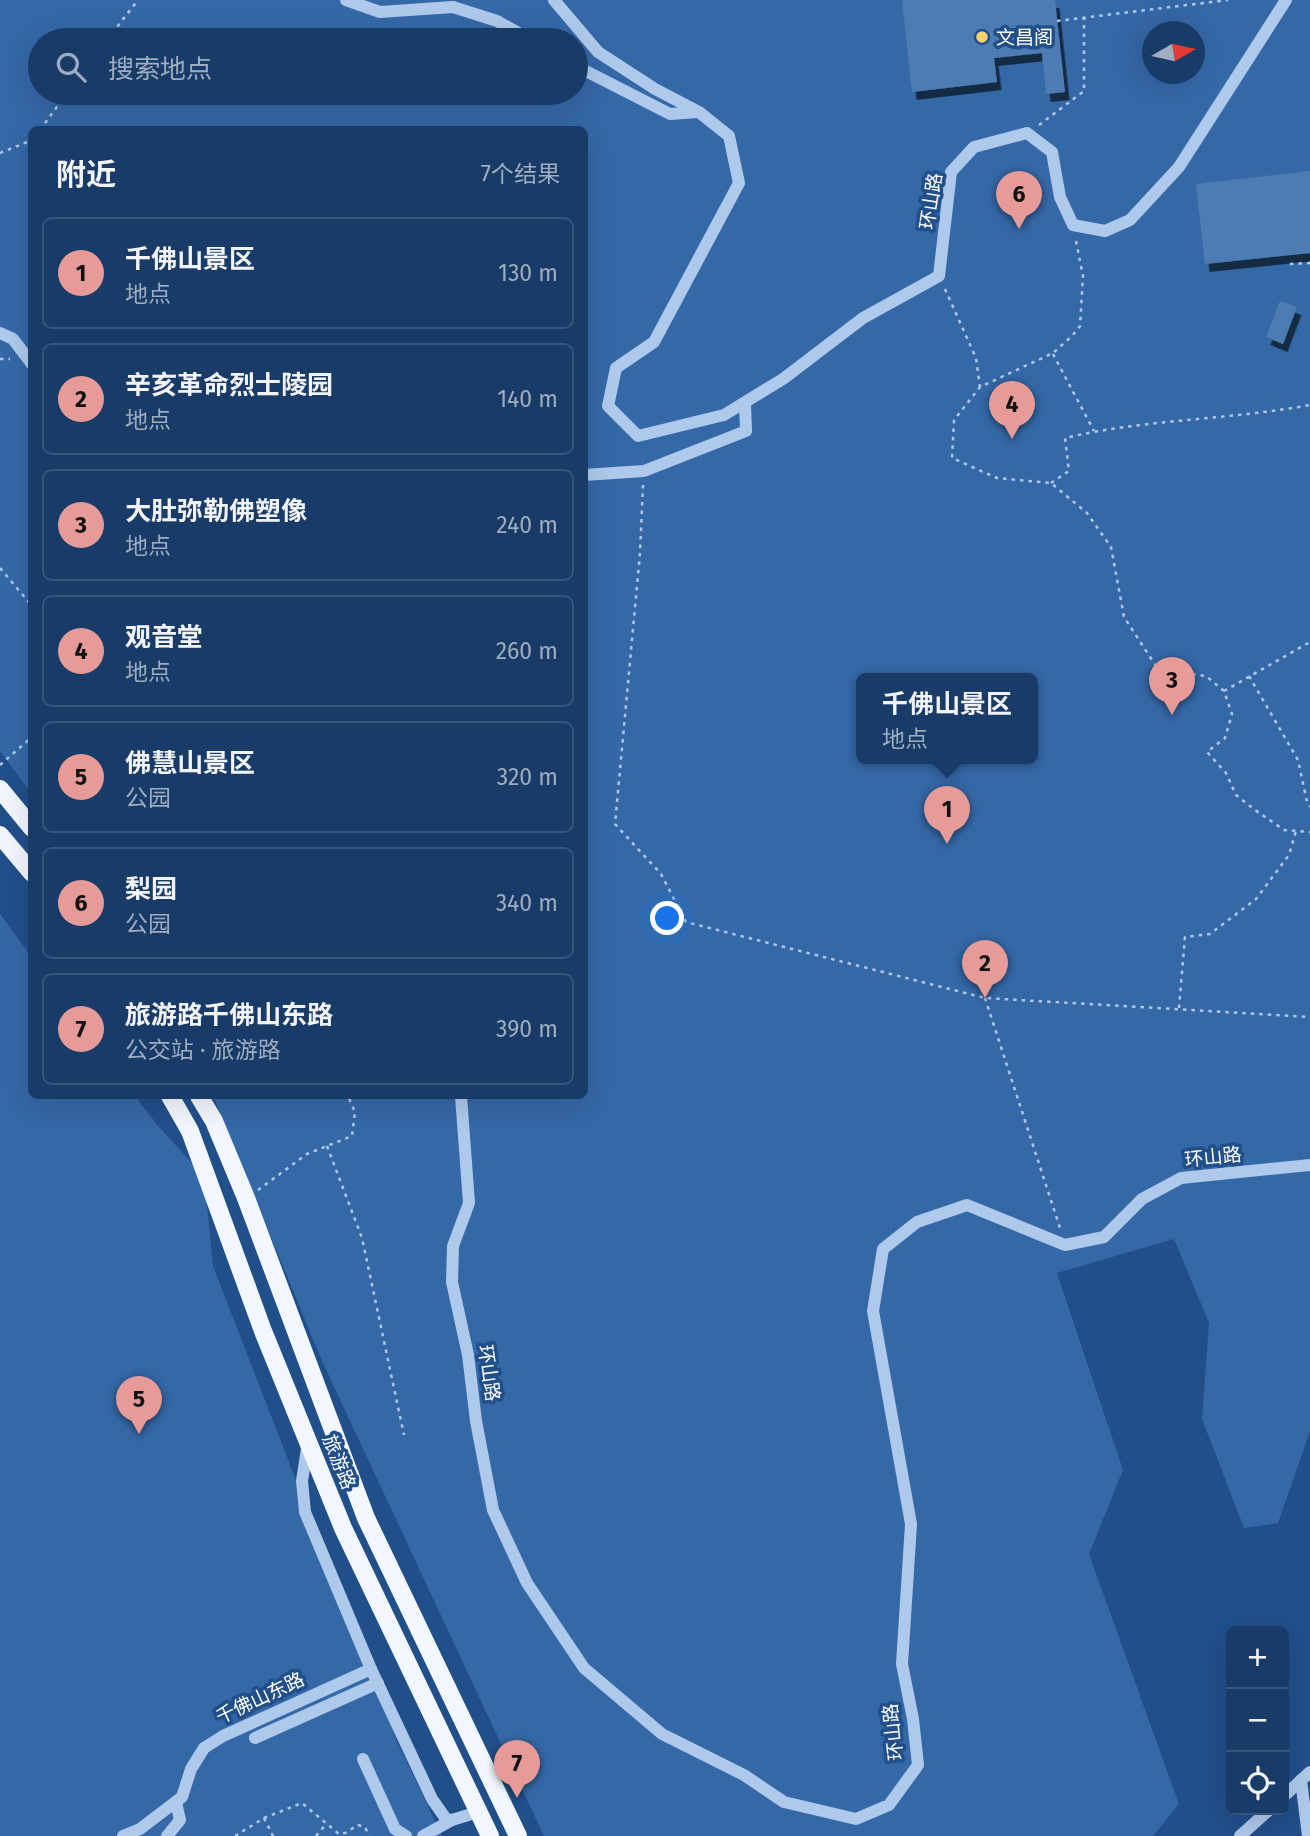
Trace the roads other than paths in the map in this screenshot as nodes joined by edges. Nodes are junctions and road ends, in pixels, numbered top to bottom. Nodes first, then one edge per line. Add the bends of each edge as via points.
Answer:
1 (346, 0) edge
2 (554, 0) edge
3 (1286, 0) edge
4 (510, 28) edge
5 (578, 28) edge
6 (588, 39) edge
7 (588, 72) edge
8 (699, 112) junction
9 (0, 333) edge
10 (28, 359) edge
11 (745, 402) junction
12 (588, 475) edge
13 (0, 789) edge
14 (28, 823) edge
15 (0, 835) edge
16 (28, 868) edge
17 (172, 1099) edge
18 (202, 1099) edge
19 (461, 1099) edge
20 (1310, 1165) edge
21 (308, 1442) junction
22 (371, 1669) junction
23 (378, 1684) junction
24 (255, 1738) dead end
25 (363, 1759) dead end
26 (1306, 1776) edge
27 (1289, 1791) edge
28 (176, 1802) junction
29 (478, 1812) junction
30 (1263, 1815) edge
31 (452, 1821) junction
32 (123, 1836) edge
33 (167, 1836) edge
34 (406, 1836) edge
35 (423, 1836) edge
36 (490, 1836) edge
37 (518, 1836) edge
38 (1240, 1836) edge
39 (1308, 1836) edge

1 - 4 street via 380,12 453,7
2 - 5 street
3 - 11 street, 环山路 via 1179,167 1130,220 1105,231 1073,225 1059,197 1052,152 1027,133 975,147 951,172 939,276 863,318
6 - 8 street via 655,89
7 - 8 street via 670,114
8 - 11 street via 729,136 739,183 654,342 616,369 608,406 638,436 724,415
9 - 10 street via 13,339
11 - 12 street via 746,431 644,471
13 - 14 main road
15 - 16 main road
17 - 21 main road, 旅游路 via 190,1131
18 - 37 main road, 旅游路 via 246,1198 366,1518
19 - 20 street, 环山路 via 469,1203 453,1246 452,1282 493,1510 527,1583 584,1668 662,1734 744,1774 784,1802 856,1819 889,1805 918,1765 902,1664 911,1524 873,1311 883,1249 917,1222 967,1205 1065,1245 1104,1237 1142,1199 1181,1178
21 - 22 street via 302,1481 305,1513
21 - 29 main road, 旅游路 via 343,1528
22 - 23 street
22 - 28 street, 千佛山东路 via 204,1748
23 - 24 street
23 - 31 street via 432,1799
25 - 34 street via 395,1829
26 - 27 street
26 - 39 street
28 - 32 street, 千佛山东路
28 - 33 street via 180,1820
29 - 31 street
29 - 36 main road, 旅游路
30 - 38 street
31 - 35 street

